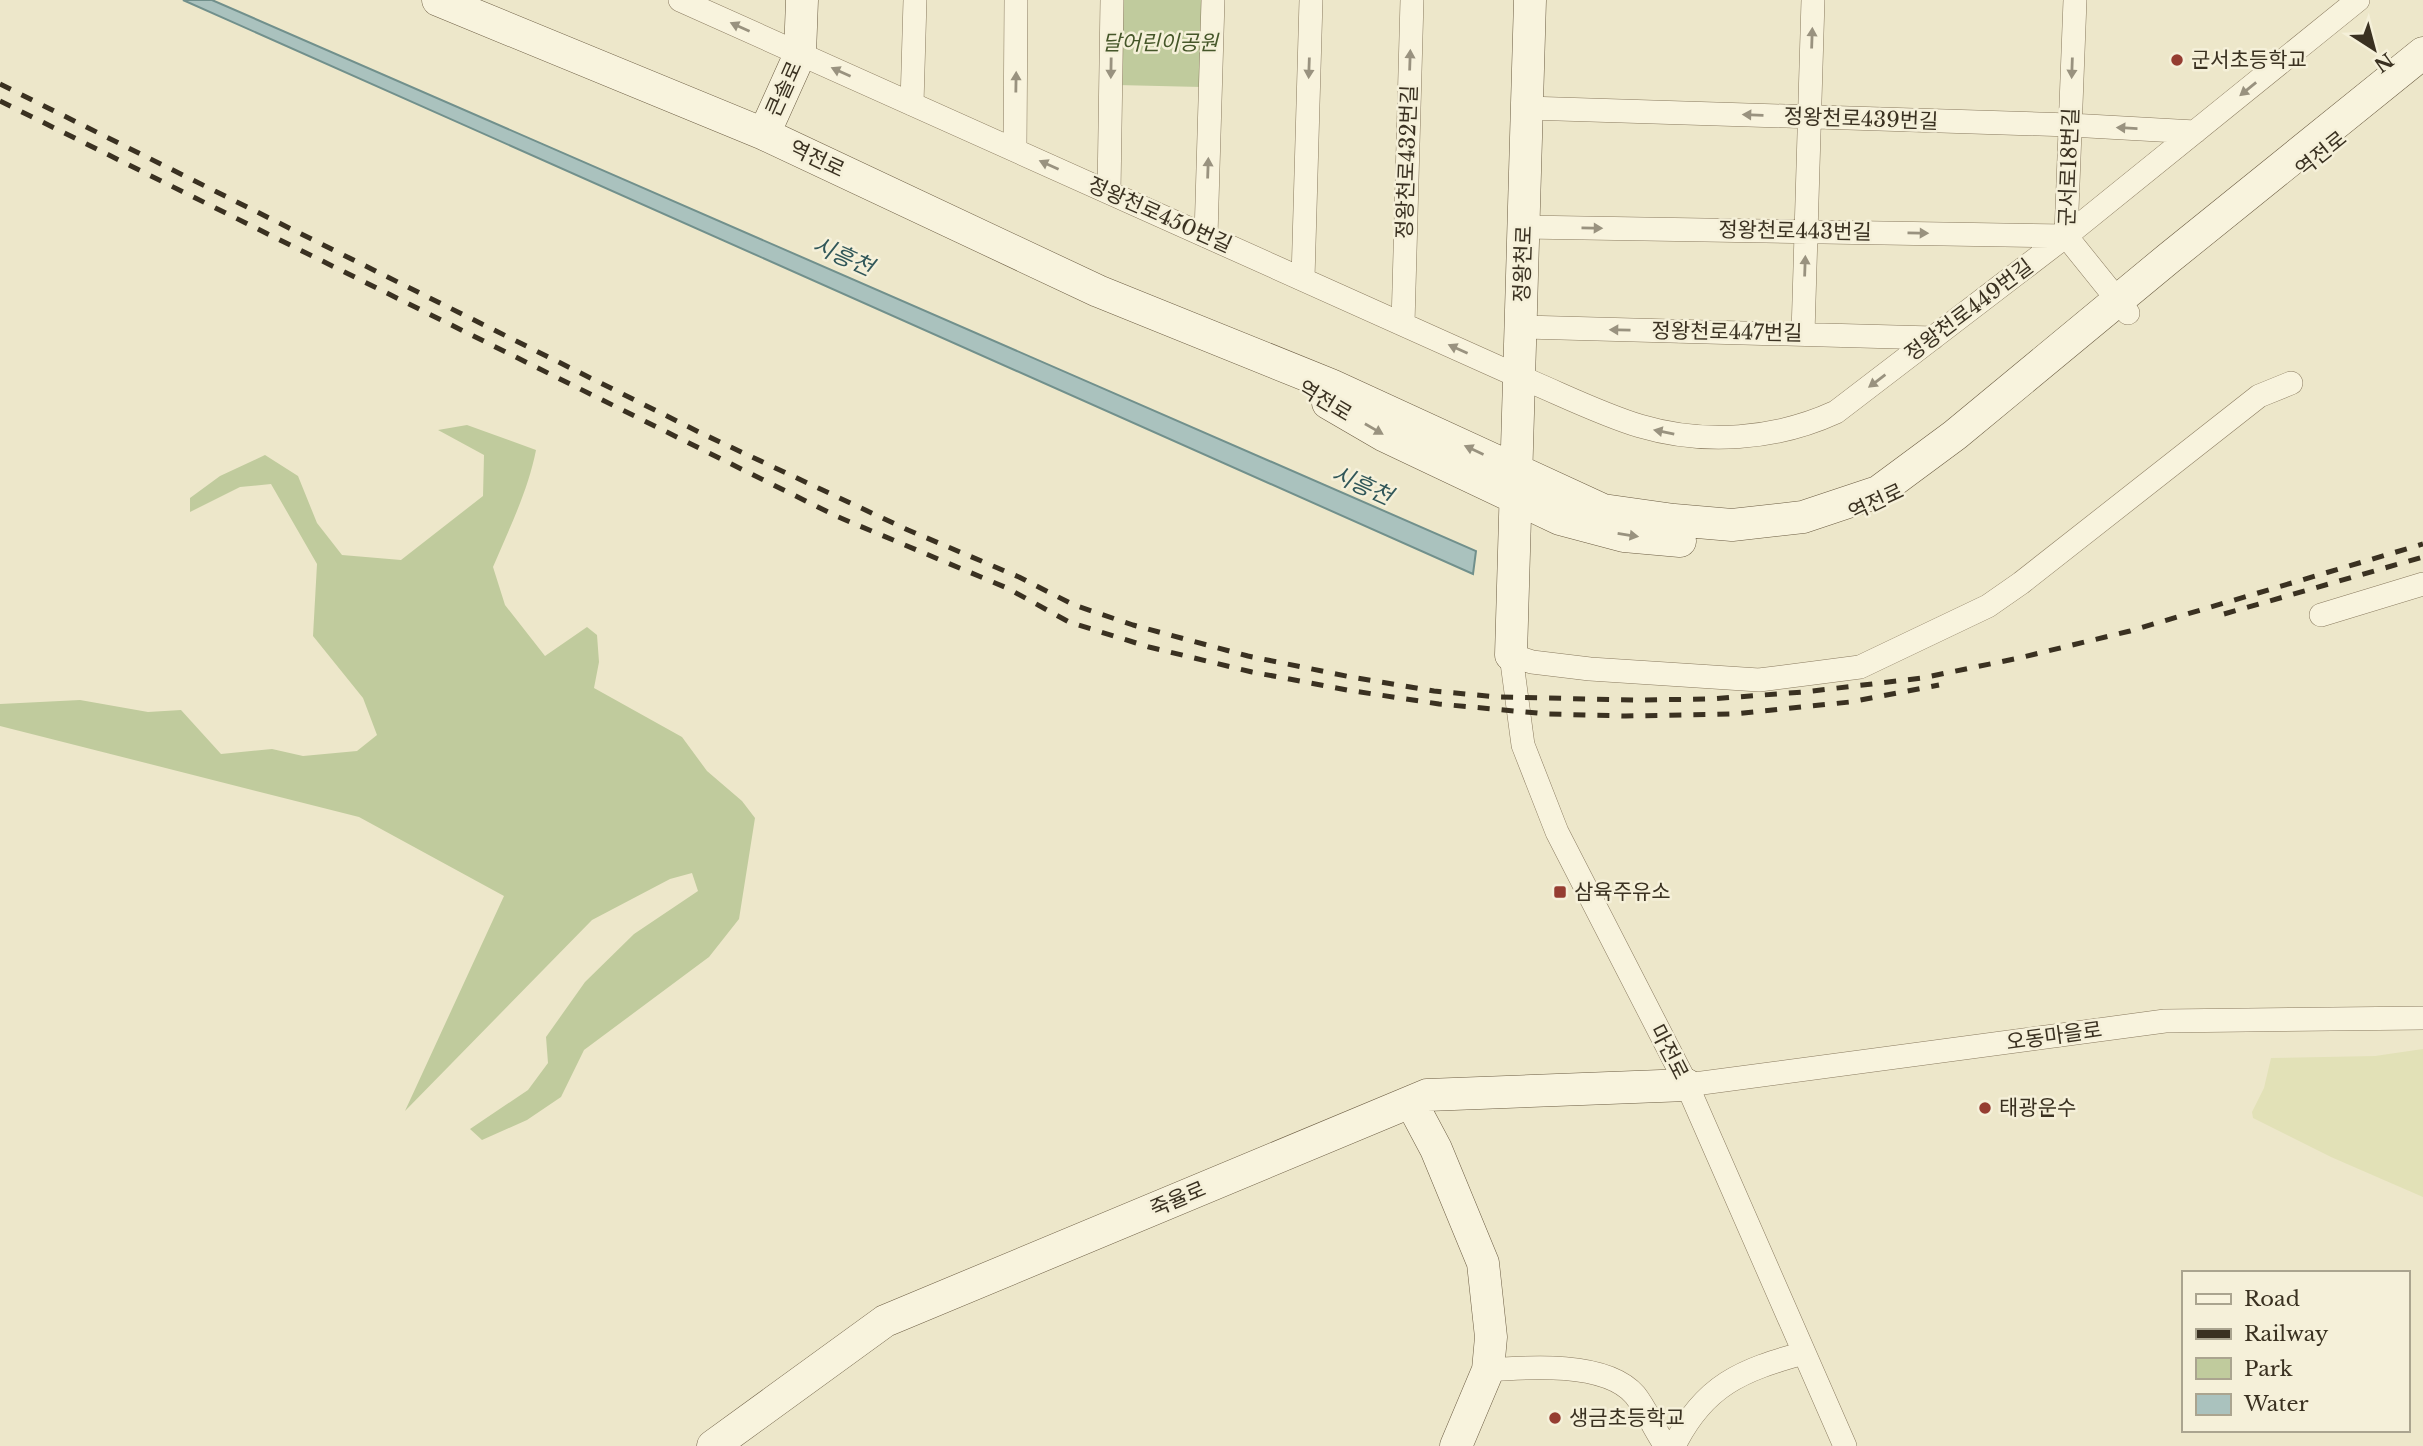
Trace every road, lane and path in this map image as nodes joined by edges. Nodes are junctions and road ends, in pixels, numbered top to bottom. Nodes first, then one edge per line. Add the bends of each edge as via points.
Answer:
1 (438, 0) edge
2 (802, 0) edge
3 (915, 0) edge
4 (1016, 0) edge
5 (1112, 0) edge
6 (1213, 0) edge
7 (1311, 0) edge
8 (1412, 0) edge
9 (1530, 0) edge
10 (1813, 0) edge
11 (2075, 0) edge
12 (2358, 0) edge
13 (692, 3) edge
14 (2423, 53) edge
15 (800, 54) junction
16 (2423, 72) edge
17 (912, 104) junction
18 (1527, 108) junction
19 (1809, 117) junction
20 (2070, 125) junction
21 (2195, 132) junction
22 (764, 134) junction
23 (1015, 150) junction
24 (1109, 192) junction
25 (1524, 228) junction
26 (1806, 232) junction
27 (1206, 236) junction
28 (2067, 236) junction
29 (1303, 279) junction
30 (2123, 307) junction
31 (1403, 324) junction
32 (1521, 327) junction
33 (1803, 334) junction
34 (1933, 338) junction
35 (1520, 377) junction
36 (2291, 383) dead end
37 (1517, 499) junction
38 (2423, 584) edge
39 (2321, 615) dead end
40 (1511, 654) junction
41 (2423, 1018) edge
42 (1686, 1085) junction
43 (1411, 1101) junction
44 (1804, 1353) junction
45 (1488, 1370) junction
46 (713, 1446) edge
47 (1456, 1446) edge
48 (1666, 1446) edge
49 (1674, 1446) edge
50 (1845, 1446) edge

1 - 22 main road, 역전로
2 - 15 main road, 큰솔로
3 - 17 street
23 -> 4 street
5 -> 24 street
27 -> 6 street
7 -> 29 street
31 -> 8 street, 정왕천로432번길
9 - 18 main road, 정왕천로
19 -> 10 street
11 -> 20 street, 군서로18번길
12 -> 21 street, 정왕천로449번길
15 -> 13 street, 정왕천로450번길
14 - 30 main road, 역전로
17 -> 15 street, 정왕천로450번길
15 - 22 main road, 큰솔로
16 - 30 main road, 역전로
17 - 23 street, 정왕천로450번길
19 -> 18 street, 정왕천로439번길
18 - 25 main road, 정왕천로
19 - 20 street, 정왕천로439번길
19 - 26 street
21 -> 20 street, 정왕천로439번길
20 - 28 street, 군서로18번길
21 - 28 street, 정왕천로449번길
22 - 37 main road, 역전로 via 1098,291 1231,345 1383,435
24 -> 23 street, 정왕천로450번길
24 - 27 street, 정왕천로450번길
25 -> 26 street, 정왕천로443번길
25 - 32 main road, 정왕천로
26 -> 28 street, 정왕천로443번길
33 -> 26 street
27 - 29 street, 정왕천로450번길
28 - 30 street, 군서로18번길
28 - 34 street, 정왕천로449번길
29 - 31 street, 정왕천로450번길
30 - 37 main road, 역전로 via 1960,452 1898,495 1817,527 1715,544 1625,536 1560,519
35 -> 31 street, 정왕천로450번길
33 -> 32 street, 정왕천로447번길
32 - 35 main road, 정왕천로
33 - 34 street, 정왕천로447번길
34 -> 35 street, 정왕천로449번길 via 1836,412 1787,430 1741,436 1691,437 1637,425
35 - 37 main road, 정왕천로
36 - 40 street via 2259,396 1988,606 1860,667 1759,680 1590,669 1532,662
37 - 40 main road, 정왕천로
38 - 39 street
40 - 42 street, 마전로 via 1523,745 1556,832
41 - 42 street, 오동마을로 via 2165,1021
42 - 43 main road, 죽율로 via 1427,1095
42 - 44 street, 마전로
43 - 45 main road via 1483,1263 1491,1337
43 - 46 main road, 죽율로 via 885,1321
44 - 49 street via 1745,1374 1708,1396
44 - 50 street, 마전로
45 - 47 main road
45 - 48 street via 1552,1368 1614,1380 1634,1394

